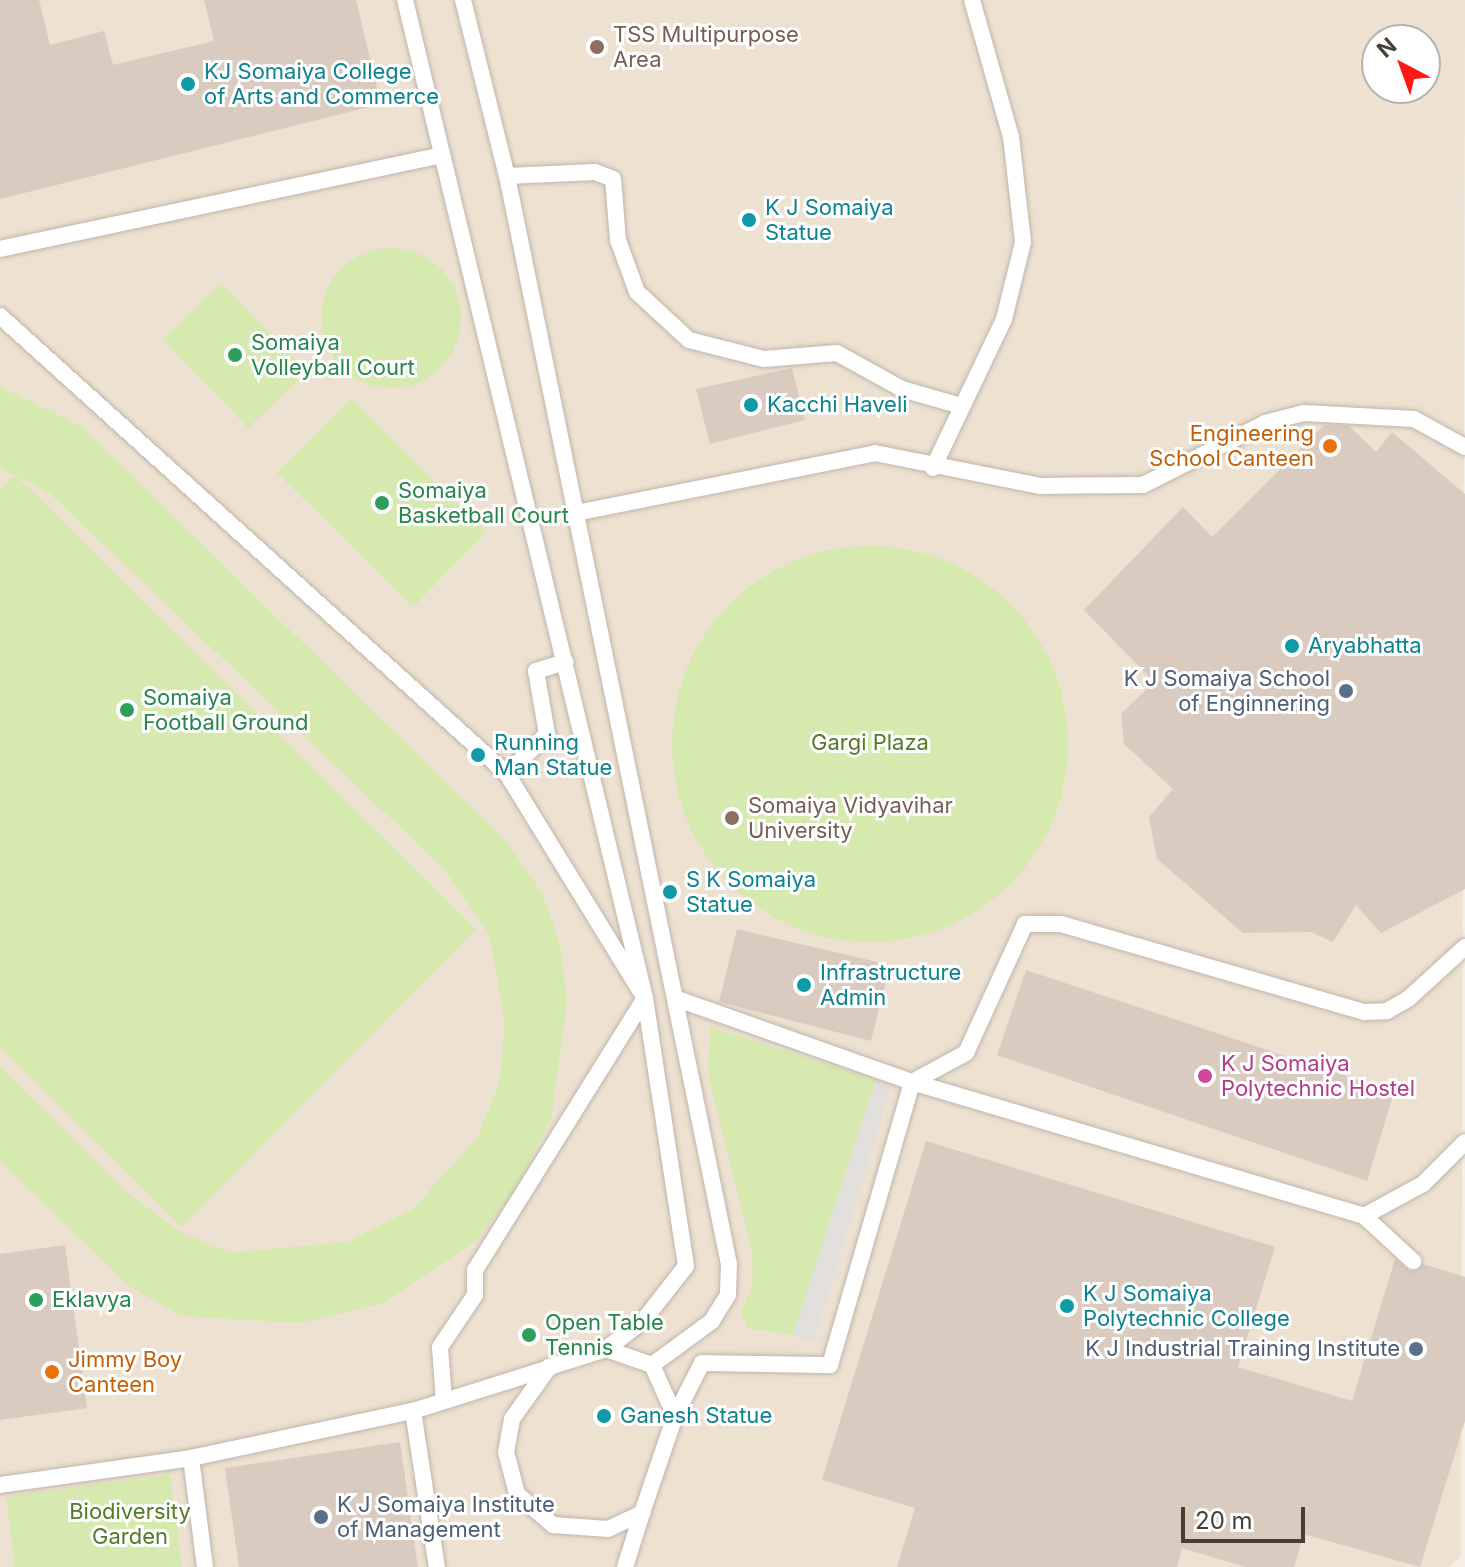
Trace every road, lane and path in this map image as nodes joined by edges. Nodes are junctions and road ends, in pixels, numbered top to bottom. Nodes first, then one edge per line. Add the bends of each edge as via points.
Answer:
1 (405, 0) edge
2 (463, 0) edge
3 (972, 0) edge
4 (439, 156) junction
5 (507, 176) junction
6 (0, 249) edge
7 (0, 316) edge
8 (961, 406) junction
9 (1465, 447) edge
10 (933, 468) junction
11 (576, 513) junction
12 (566, 662) junction
13 (507, 774) junction
14 (1465, 947) edge
15 (645, 998) junction
16 (680, 1000) junction
17 (912, 1082) junction
18 (1465, 1142) edge
19 (1364, 1216) junction
20 (1413, 1261) dead end
21 (606, 1349) junction
22 (652, 1365) junction
23 (549, 1367) junction
24 (444, 1401) junction
25 (413, 1411) junction
26 (675, 1416) junction
27 (191, 1458) junction
28 (0, 1485) edge
29 (642, 1513) junction
30 (205, 1567) edge
31 (437, 1567) edge
32 (625, 1567) edge

1 - 4 lane
2 - 5 lane
3 - 8 lane via 1011,137 1023,242 1004,319
4 - 6 lane
4 - 12 lane
5 - 8 lane via 595,172 613,179 618,240 637,292 689,340 764,359 837,353 902,389
5 - 11 lane
7 - 13 lane
8 - 10 lane
9 - 10 lane via 1414,419 1327,412 1265,423 1143,485 1040,486
10 - 11 lane via 875,453
11 - 16 lane
12 - 13 lane via 536,671 547,734
12 - 15 lane
13 - 15 lane
14 - 17 lane via 1408,999 1387,1011 1364,1012 1061,924 1025,924 966,1053
15 - 21 lane via 686,1266 643,1321
15 - 24 lane via 475,1270 475,1295 440,1347
16 - 17 lane
16 - 22 lane via 729,1264 728,1295 712,1321
17 - 19 lane
17 - 26 lane via 830,1365 702,1363
18 - 19 lane via 1423,1184
19 - 20 lane
21 - 22 lane
21 - 23 lane
22 - 26 lane
23 - 24 lane
23 - 29 lane via 512,1419 506,1452 517,1494 553,1525 581,1530 608,1529
24 - 25 lane
25 - 27 lane
25 - 31 lane
26 - 29 lane
27 - 28 lane
27 - 30 lane
29 - 32 lane

